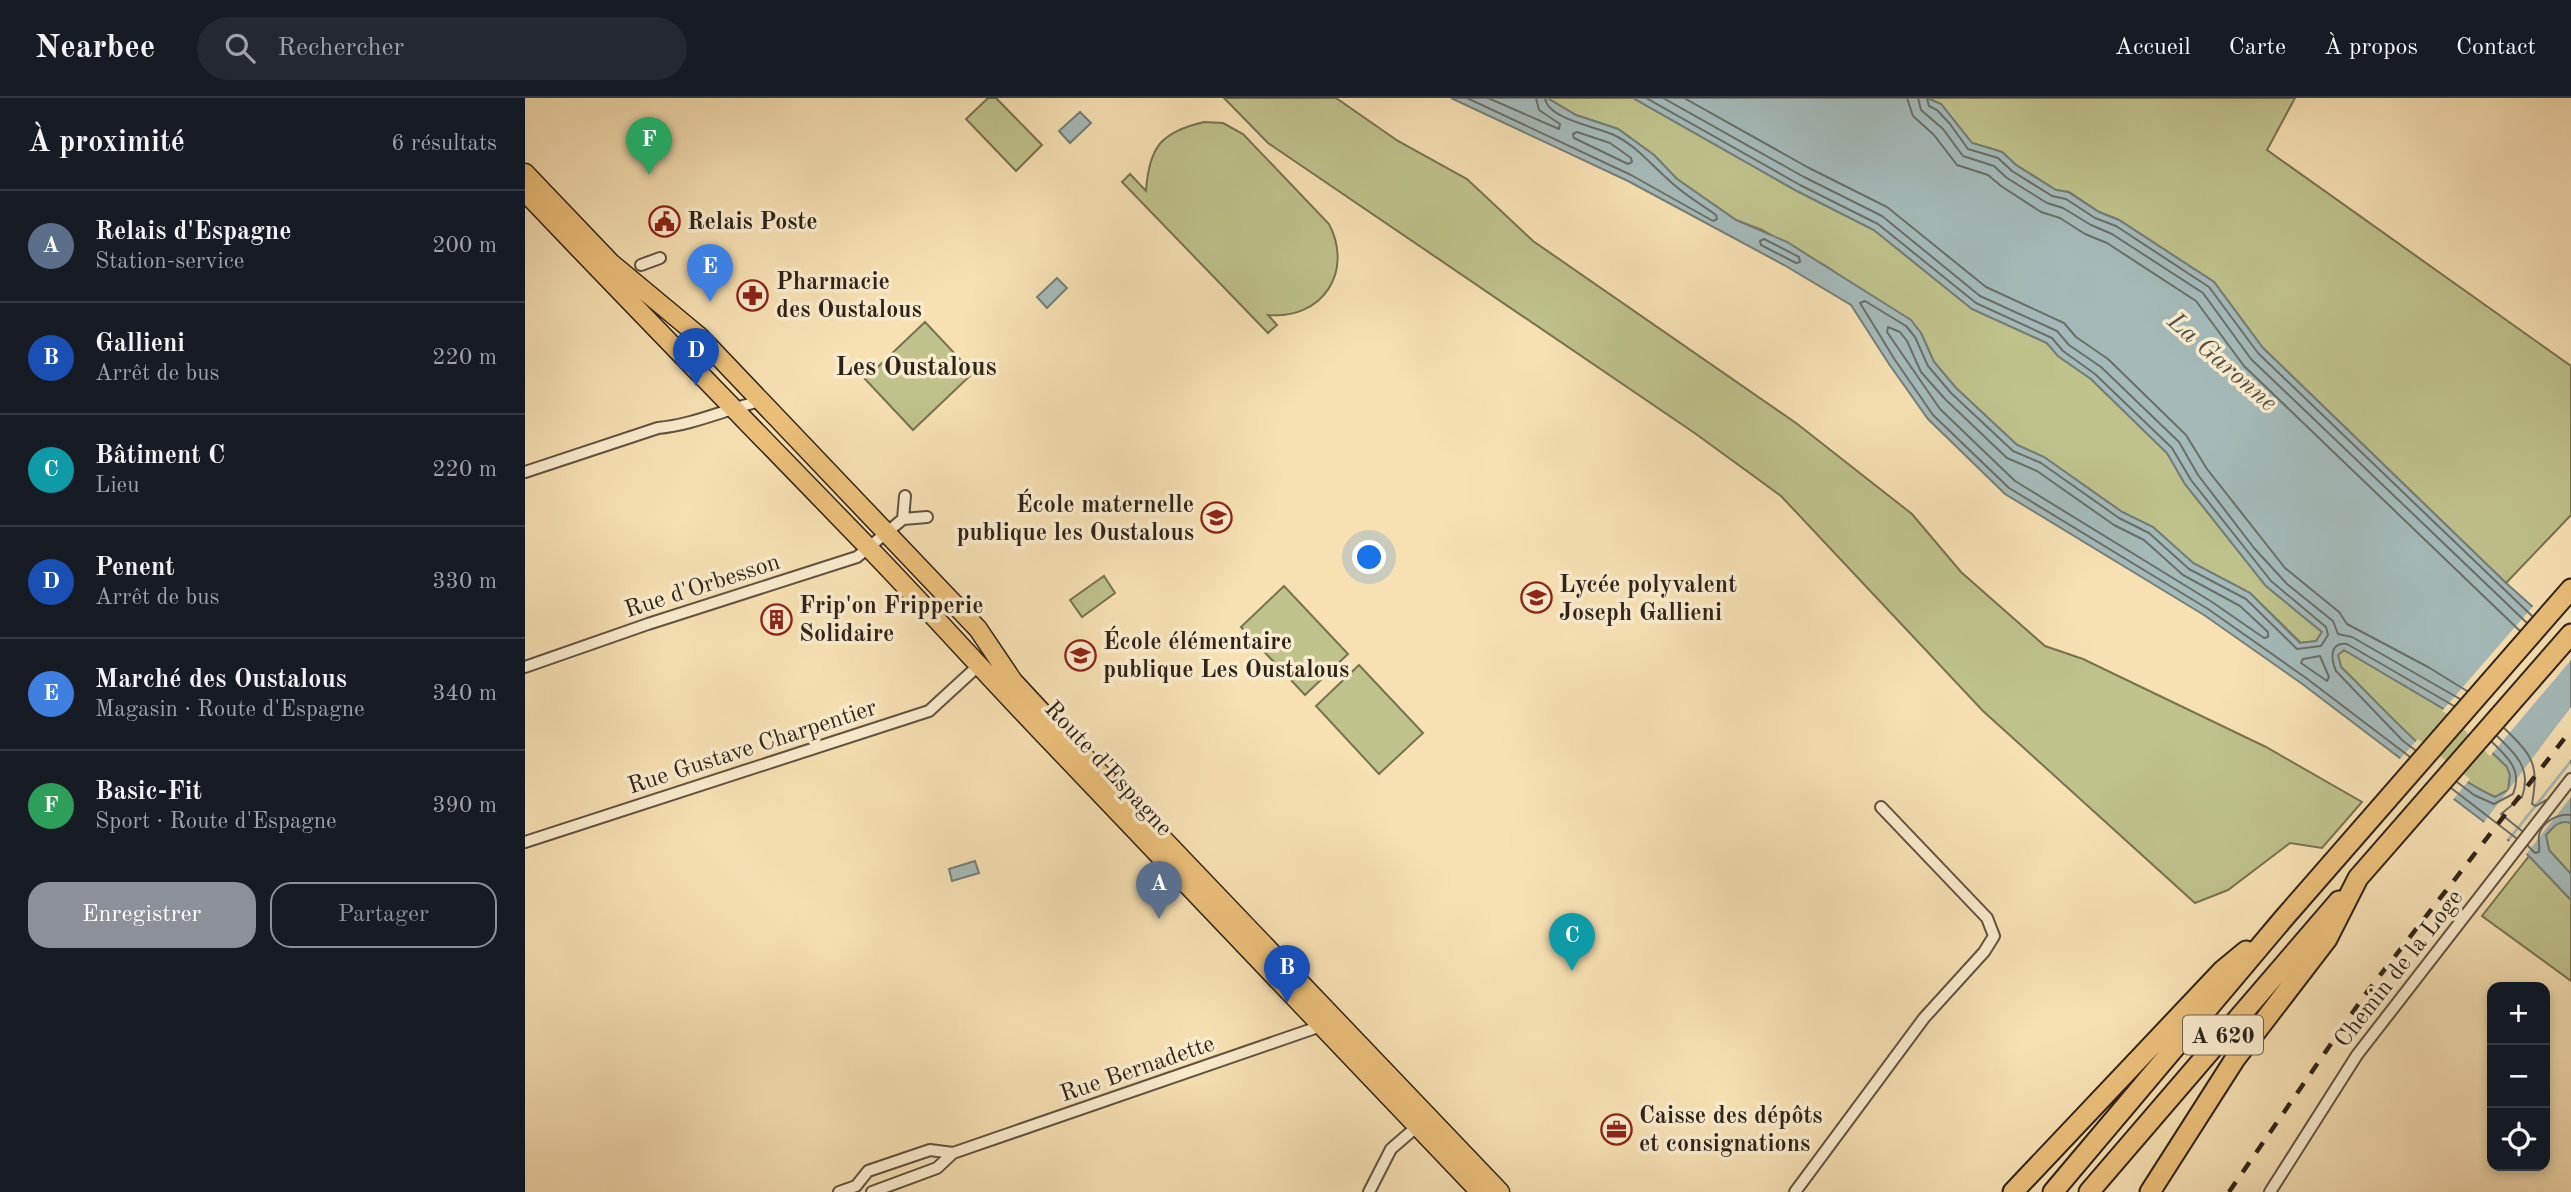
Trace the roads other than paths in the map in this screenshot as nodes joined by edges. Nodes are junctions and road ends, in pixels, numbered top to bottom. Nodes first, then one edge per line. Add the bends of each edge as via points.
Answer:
1 (525, 173) edge
2 (525, 192) edge
3 (660, 258) dead end
4 (641, 265) dead end
5 (761, 401) junction
6 (731, 408) junction
7 (525, 472) edge
8 (905, 496) dead end
9 (927, 517) dead end
10 (903, 519) junction
11 (887, 534) junction
12 (869, 549) junction
13 (2571, 589) edge
14 (2571, 634) edge
15 (978, 666) junction
16 (525, 667) edge
17 (2571, 779) edge
18 (1881, 807) dead end
19 (525, 842) edge
20 (2358, 878) junction
21 (2284, 918) junction
22 (1326, 1023) junction
23 (1422, 1122) junction
24 (953, 1153) junction
25 (856, 1186) junction
26 (839, 1192) edge
27 (872, 1192) edge
28 (1369, 1192) edge
29 (1480, 1192) edge
30 (1500, 1192) edge
31 (1795, 1192) edge
32 (2013, 1192) edge
33 (2053, 1192) edge
34 (2088, 1192) edge
35 (2150, 1192) edge
36 (2270, 1192) edge

1 - 5 main road, Route d'Espagne via 611,263 700,337
2 - 6 main road, Route d'Espagne
3 - 4 street
5 - 6 street
5 - 11 main road, Route d'Espagne
6 - 7 street
6 - 12 main road, Route d'Espagne
8 - 10 street
9 - 10 street
10 - 11 street
11 - 12 street, Rue d'Orbesson
11 - 22 main road, Route d'Espagne via 978,629 1020,689
12 - 15 main road, Route d'Espagne
12 - 16 street, Rue d'Orbesson via 857,557
13 - 21 highway, A 620
14 - 20 highway, A 620
15 - 19 street, Rue Gustave Charpentier via 929,711
15 - 22 main road, Route d'Espagne
17 - 36 street, Chemin de la Loge via 2357,1055
18 - 31 street via 1987,918 1994,936 1924,1018
20 - 34 highway, A 620
20 - 35 highway via 2327,939 2235,1059
21 - 32 highway via 2223,970
21 - 33 highway, A 620
22 - 23 main road, Route d'Espagne
22 - 24 street, Rue Bernadette
23 - 28 street via 1391,1149
23 - 29 main road, Route d'Espagne
23 - 30 main road, Route d'Espagne
24 - 25 street, Rue Bernadette via 930,1150 868,1171
24 - 27 street, Rue Bernadette via 937,1168
25 - 26 street, Rue Bernadette
25 - 27 street, Rue Bernadette

